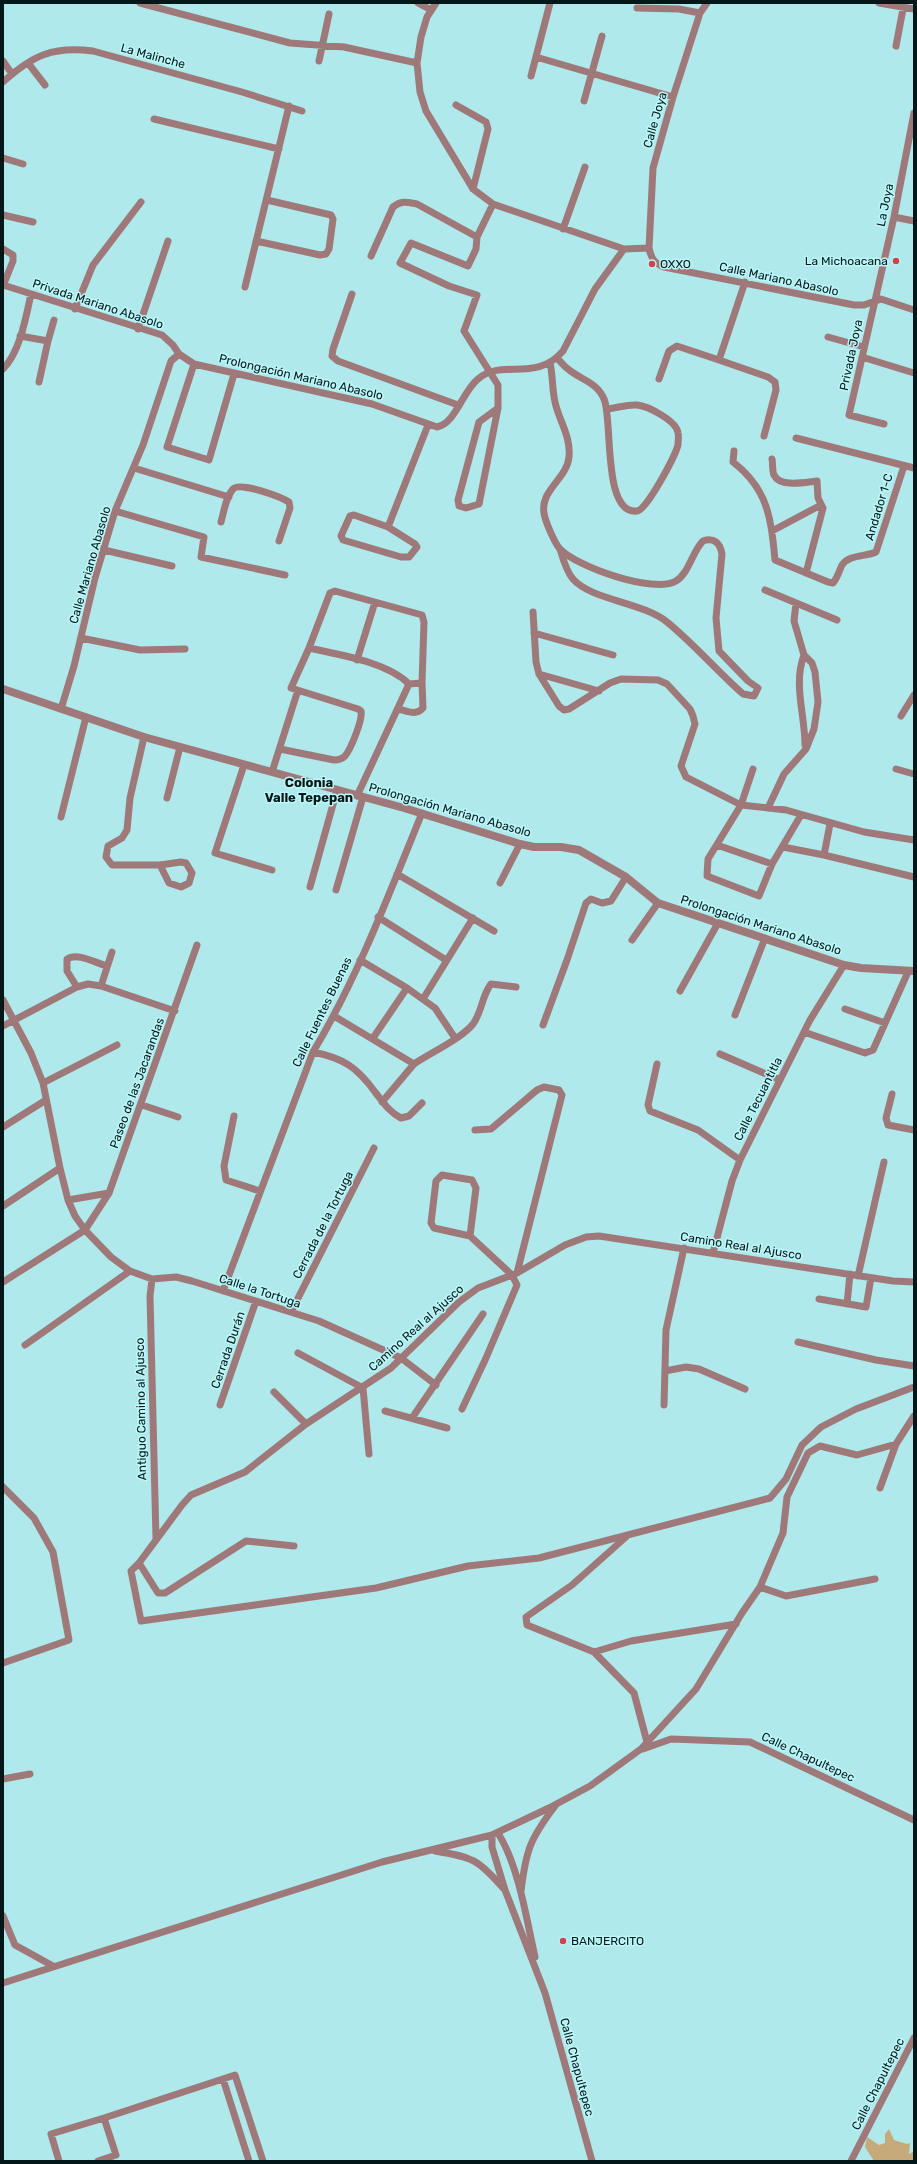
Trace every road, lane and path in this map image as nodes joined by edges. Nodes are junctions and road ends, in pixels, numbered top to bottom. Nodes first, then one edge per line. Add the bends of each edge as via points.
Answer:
1 (140, 3) edge
2 (418, 3) edge
3 (436, 3) edge
4 (550, 3) edge
5 (707, 3) edge
6 (879, 3) edge
7 (637, 8) dead end
8 (903, 8) junction
9 (431, 10) junction
10 (914, 10) edge
11 (700, 13) junction
12 (329, 14) dead end
13 (602, 36) dead end
14 (322, 46) junction
15 (896, 46) dead end
16 (536, 57) junction
17 (3, 61) edge
18 (319, 61) dead end
19 (28, 63) junction
20 (417, 63) junction
21 (12, 74) junction
22 (591, 74) junction
23 (531, 76) dead end
24 (3, 82) edge
25 (45, 85) dead end
26 (673, 97) junction
27 (584, 102) dead end
28 (289, 106) junction
29 (456, 106) dead end
30 (302, 111) dead end
31 (914, 113) edge
32 (154, 119) dead end
33 (279, 149) junction
34 (3, 158) edge
35 (23, 164) dead end
36 (585, 167) dead end
37 (473, 189) junction
38 (267, 200) junction
39 (140, 202) dead end
40 (493, 204) junction
41 (3, 215) edge
42 (894, 217) junction
43 (914, 221) edge
44 (33, 222) dead end
45 (564, 229) junction
46 (477, 237) junction
47 (168, 241) dead end
48 (256, 241) junction
49 (649, 248) junction
50 (3, 249) edge
51 (624, 249) junction
52 (371, 256) dead end
53 (745, 282) junction
54 (3, 285) edge
55 (245, 287) dead end
56 (31, 294) junction
57 (352, 294) dead end
58 (874, 300) junction
59 (75, 309) junction
60 (914, 310) edge
61 (54, 320) dead end
62 (138, 329) junction
63 (20, 336) junction
64 (828, 337) dead end
65 (48, 341) junction
66 (864, 347) junction
67 (179, 354) junction
68 (557, 358) junction
69 (862, 358) junction
70 (719, 360) junction
71 (550, 363) junction
72 (194, 364) junction
73 (3, 369) edge
74 (490, 373) junction
75 (914, 373) edge
76 (234, 374) junction
77 (659, 379) dead end
78 (39, 382) dead end
79 (458, 405) junction
80 (498, 408) junction
81 (607, 409) junction
82 (884, 424) dead end
83 (428, 425) junction
84 (764, 436) dead end
85 (796, 438) dead end
86 (734, 451) dead end
87 (772, 459) dead end
88 (904, 466) junction
89 (134, 468) junction
90 (914, 468) edge
91 (229, 497) junction
92 (821, 505) junction
93 (115, 511) junction
94 (221, 522) dead end
95 (388, 527) junction
96 (772, 531) junction
97 (280, 542) dead end
98 (560, 549) junction
99 (104, 550) junction
100 (172, 566) dead end
101 (806, 573) junction
102 (285, 575) dead end
103 (765, 590) dead end
104 (375, 602) junction
105 (796, 603) junction
106 (533, 612) dead end
107 (837, 620) dead end
108 (534, 633) junction
109 (81, 638) junction
110 (309, 648) junction
111 (185, 649) dead end
112 (613, 655) dead end
113 (804, 655) junction
114 (357, 660) junction
115 (540, 674) junction
116 (409, 684) junction
117 (422, 684) junction
118 (3, 689) edge
119 (298, 690) junction
120 (598, 690) junction
121 (914, 695) edge
122 (60, 709) junction
123 (398, 709) junction
124 (901, 716) dead end
125 (86, 717) junction
126 (144, 737) junction
127 (180, 747) junction
128 (280, 749) junction
129 (806, 749) junction
130 (244, 765) junction
131 (753, 769) dead end
132 (896, 769) dead end
133 (272, 772) junction
134 (914, 774) edge
135 (337, 790) junction
136 (360, 796) junction
137 (167, 798) dead end
138 (741, 805) junction
139 (768, 808) junction
140 (422, 813) junction
141 (801, 815) junction
142 (61, 817) dead end
143 (830, 824) junction
144 (914, 840) edge
145 (520, 844) junction
146 (717, 845) junction
147 (784, 847) junction
148 (824, 855) junction
149 (772, 864) junction
150 (160, 865) junction
151 (272, 870) dead end
152 (397, 874) junction
153 (626, 877) junction
154 (914, 877) edge
155 (500, 882) dead end
156 (310, 887) dead end
157 (336, 890) dead end
158 (658, 903) junction
159 (378, 918) junction
160 (473, 918) junction
161 (718, 923) junction
162 (494, 931) dead end
163 (765, 938) junction
164 (632, 940) dead end
165 (198, 945) dead end
166 (112, 952) dead end
167 (360, 960) junction
168 (446, 960) junction
169 (844, 965) junction
170 (107, 966) junction
171 (911, 971) edge
172 (101, 986) junction
173 (77, 987) junction
174 (516, 987) dead end
175 (407, 988) junction
176 (680, 991) dead end
177 (423, 999) junction
178 (3, 1000) edge
179 (845, 1008) dead end
180 (174, 1011) junction
181 (735, 1015) dead end
182 (334, 1016) junction
183 (14, 1020) junction
184 (885, 1023) junction
185 (543, 1025) dead end
186 (3, 1026) edge
187 (804, 1032) junction
188 (373, 1038) junction
189 (455, 1038) junction
190 (116, 1045) dead end
191 (313, 1052) junction
192 (720, 1054) dead end
193 (414, 1064) junction
194 (657, 1064) dead end
195 (780, 1080) junction
196 (43, 1083) junction
197 (892, 1094) dead end
198 (46, 1100) junction
199 (382, 1102) junction
200 (422, 1103) dead end
201 (142, 1105) junction
202 (234, 1116) dead end
203 (178, 1117) dead end
204 (3, 1127) edge
205 (475, 1130) dead end
206 (914, 1130) edge
207 (374, 1148) dead end
208 (740, 1160) junction
209 (884, 1162) dead end
210 (60, 1168) junction
211 (260, 1191) junction
212 (108, 1193) junction
213 (68, 1200) junction
214 (3, 1206) edge
215 (85, 1230) junction
216 (470, 1236) junction
217 (684, 1248) junction
218 (713, 1253) junction
219 (130, 1271) junction
220 (515, 1274) junction
221 (850, 1274) junction
222 (858, 1276) junction
223 (871, 1278) junction
224 (152, 1279) junction
225 (3, 1282) edge
226 (914, 1282) edge
227 (222, 1291) junction
228 (819, 1299) dead end
229 (256, 1301) junction
230 (847, 1304) junction
231 (291, 1312) junction
232 (483, 1314) dead end
233 (798, 1342) dead end
234 (26, 1345) dead end
235 (298, 1353) dead end
236 (401, 1358) junction
237 (914, 1366) edge
238 (665, 1371) junction
239 (436, 1385) junction
240 (914, 1387) edge
241 (363, 1388) junction
242 (745, 1389) dead end
243 (274, 1392) dead end
244 (220, 1405) dead end
245 (664, 1405) dead end
246 (462, 1409) dead end
247 (385, 1411) dead end
248 (914, 1416) edge
249 (412, 1418) junction
250 (306, 1424) junction
251 (447, 1428) dead end
252 (896, 1444) junction
253 (369, 1454) dead end
254 (3, 1487) edge
255 (880, 1488) dead end
256 (629, 1535) junction
257 (156, 1539) junction
258 (294, 1546) dead end
259 (139, 1564) junction
260 (875, 1580) dead end
261 (760, 1587) junction
262 (736, 1624) junction
263 (594, 1652) junction
264 (3, 1663) edge
265 (647, 1742) junction
266 (641, 1749) junction
267 (30, 1774) dead end
268 (3, 1779) edge
269 (558, 1804) junction
270 (914, 1820) edge
271 (495, 1834) junction
272 (430, 1850) junction
273 (505, 1890) junction
274 (520, 1895) junction
275 (3, 1916) edge
276 (53, 1966) junction
277 (540, 1980) junction
278 (3, 1983) edge
279 (914, 2038) edge
280 (223, 2079) junction
281 (104, 2118) junction
282 (60, 2161) edge
283 (98, 2161) edge
284 (249, 2161) edge
285 (263, 2161) edge
286 (592, 2161) edge
287 (851, 2161) edge

1 - 14 street via 290,43
2 - 9 street
3 - 9 street
4 - 16 street
5 - 11 street, Calle Joya
6 - 8 street
7 - 11 street via 680,9
8 - 10 street
8 - 15 street
9 - 20 street via 421,36
11 - 26 street, Calle Joya
12 - 14 street
13 - 22 street
14 - 18 street
14 - 20 street via 344,47
16 - 22 street
16 - 23 street
17 - 21 street
19 - 21 street, La Malinche
19 - 25 street
19 - 28 street, La Malinche via 57,50 93,51
20 - 37 street via 417,77 426,111
21 - 24 street, La Malinche
22 - 26 street
22 - 27 street
26 - 49 street, Calle Joya via 653,168
28 - 30 street, La Malinche
28 - 33 street
29 - 37 street via 486,122 488,129
31 - 42 street, La Joya
32 - 33 street
33 - 38 street
34 - 35 street
36 - 45 street
37 - 40 street
38 - 48 street
38 - 48 street via 331,215 333,219 329,249 326,254 320,254
39 - 59 street via 93,266
40 - 45 street
40 - 46 street
41 - 44 street
42 - 43 street
42 - 58 street, La Joya
45 - 51 street
46 - 52 street via 417,204 398,203 393,207
46 - 74 street via 476,249 468,266 411,243 400,263 449,286 477,295 464,331
47 - 62 street
48 - 55 street
49 - 51 street
49 - 53 street, Calle Mariano Abasolo via 656,264 664,267
50 - 54 street via 13,255 13,261
51 - 68 street, Prolongación Mariano Abasolo via 595,289
53 - 58 street, Calle Mariano Abasolo via 854,305 864,305
53 - 70 street
54 - 56 street, Privada Mariano Abasolo
56 - 59 street, Privada Mariano Abasolo
56 - 63 street
57 - 79 street via 332,356 338,361
58 - 60 street, Calle Mariano Abasolo via 881,299
58 - 66 street, Privada Joya
59 - 62 street, Privada Mariano Abasolo
61 - 65 street
62 - 67 street, Privada Mariano Abasolo via 162,336 174,345
63 - 65 street
63 - 73 street
64 - 66 street
65 - 78 street
66 - 69 street, Privada Joya
67 - 72 street, Prolongación Mariano Abasolo
67 - 89 street, Calle Mariano Abasolo via 171,361
68 - 71 street, Prolongación Mariano Abasolo
68 - 81 street via 568,369 594,384 605,400
69 - 75 street
69 - 82 street, Privada Joya via 849,415
70 - 77 street via 677,346 669,351
70 - 84 street via 768,377 775,382 776,390
71 - 74 street, Prolongación Mariano Abasolo via 540,368
71 - 98 street via 555,401 568,438 569,458 564,471 544,502 544,513
72 - 76 street, Prolongación Mariano Abasolo
72 - 76 street via 167,447 209,460
74 - 79 street, Prolongación Mariano Abasolo via 479,378
74 - 80 street via 498,385
76 - 83 street, Prolongación Mariano Abasolo via 372,404
79 - 83 street, Prolongación Mariano Abasolo via 451,420 445,425
80 - 80 street via 479,504 466,508 459,506 458,500 479,422
81 - 81 street via 610,456 616,492 623,505 636,511 642,509 650,500 678,446 678,433 676,427 668,420 644,407 636,405
83 - 95 street
85 - 88 street
86 - 96 street, Andador 1-C via 733,462 746,472 765,498
87 - 92 street via 774,475 780,480 791,483 817,481
88 - 90 street
88 - 101 street, Andador 1-C via 876,552 850,558 843,564 833,583
89 - 91 street
89 - 93 street, Calle Mariano Abasolo
91 - 94 street
91 - 97 street via 233,488 246,486 289,502 290,508
92 - 96 street
92 - 101 street via 823,508
93 - 99 street, Calle Mariano Abasolo
93 - 102 street via 204,538 201,557
95 - 95 street via 354,515 350,516 341,536 343,540 409,557 417,547 415,544
96 - 101 street, Andador 1-C via 775,560
98 - 98 street via 582,563 611,574 653,585 667,585 677,580 703,541 716,541 721,546 722,554 716,618 719,651 758,688 757,693 754,696 743,694 667,622 649,610 592,592 579,585 567,569
99 - 100 street
99 - 109 street, Calle Mariano Abasolo
103 - 105 street
104 - 110 street via 330,593
104 - 114 street
104 - 117 street via 422,615
105 - 107 street
105 - 113 street via 794,622
106 - 108 street
108 - 112 street
108 - 115 street via 536,662
109 - 111 street via 140,650
109 - 122 street, Calle Mariano Abasolo
110 - 114 street
110 - 119 street via 291,688
113 - 129 street via 799,669 799,684
113 - 129 street via 812,663 818,688 814,729
114 - 116 street via 400,675
115 - 120 street
115 - 120 street via 564,710 569,710
116 - 117 street
116 - 123 street
117 - 123 street via 423,708 414,713
118 - 122 street, Prolongación Mariano Abasolo
119 - 128 street
119 - 128 street via 358,709 361,711 361,719 348,752 340,760
120 - 138 street via 621,680 658,680 667,684 690,709 694,724 681,766 682,772 686,777
121 - 124 street
122 - 125 street, Prolongación Mariano Abasolo
123 - 136 street
125 - 126 street, Prolongación Mariano Abasolo
125 - 142 street
126 - 127 street, Prolongación Mariano Abasolo
126 - 150 street via 130,798 127,830 122,838 108,846 106,857 112,865
127 - 130 street, Prolongación Mariano Abasolo
127 - 137 street
128 - 133 street
129 - 139 street via 784,774
130 - 133 street, Prolongación Mariano Abasolo
130 - 151 street via 215,853
131 - 138 street
132 - 134 street
133 - 135 street, Prolongación Mariano Abasolo
135 - 136 street, Prolongación Mariano Abasolo
135 - 156 street
136 - 140 street, Prolongación Mariano Abasolo
136 - 157 street
138 - 139 street
138 - 146 street
139 - 141 street
140 - 145 street, Prolongación Mariano Abasolo
140 - 152 street, Calle Fuentes Buenas
141 - 143 street
141 - 147 street
143 - 144 street
143 - 148 street
145 - 153 street, Prolongación Mariano Abasolo via 580,850
145 - 155 street
146 - 149 street
146 - 149 street via 708,858 707,876 759,896
147 - 148 street
147 - 149 street
148 - 154 street
150 - 150 street via 186,863 192,873 190,883 180,887 169,883
152 - 159 street, Calle Fuentes Buenas
152 - 160 street
153 - 158 street, Prolongación Mariano Abasolo
153 - 185 street via 611,901 607,903 591,899 586,903
158 - 161 street, Prolongación Mariano Abasolo
158 - 164 street
159 - 167 street, Calle Fuentes Buenas
159 - 168 street
160 - 162 street
160 - 168 street
161 - 163 street, Prolongación Mariano Abasolo
161 - 176 street
163 - 169 street, Prolongación Mariano Abasolo
163 - 181 street
165 - 180 street
166 - 170 street
167 - 175 street
167 - 182 street, Calle Fuentes Buenas
168 - 177 street
169 - 171 street, Prolongación Mariano Abasolo
169 - 187 street, Calle Tecuantitla
170 - 172 street
170 - 173 street via 71,956 67,959 68,970
171 - 184 street
172 - 173 street, Paseo de las Jacarandas via 88,984
172 - 180 street, Paseo de las Jacarandas
173 - 183 street, Paseo de las Jacarandas
174 - 189 street via 491,984 472,1025
175 - 177 street
175 - 188 street
177 - 189 street via 435,1008
178 - 183 street, Calle la Tortuga
179 - 184 street
180 - 201 street, Paseo de las Jacarandas
182 - 188 street
182 - 191 street, Calle Fuentes Buenas
183 - 186 street, Paseo de las Jacarandas
183 - 196 street, Calle la Tortuga
184 - 187 street via 873,1050 865,1053
187 - 195 street, Calle Tecuantitla
188 - 193 street
189 - 193 street
190 - 196 street
191 - 199 street via 342,1060 355,1068
191 - 211 street, Calle Fuentes Buenas
192 - 195 street
193 - 199 street
194 - 208 street via 648,1105 650,1111 698,1130
195 - 208 street, Calle Tecuantitla
196 - 198 street, Calle la Tortuga
197 - 206 street via 886,1118 888,1125
198 - 204 street
198 - 210 street, Calle la Tortuga
199 - 200 street via 401,1118 409,1116
201 - 203 street
201 - 212 street, Paseo de las Jacarandas
202 - 211 street via 224,1166 226,1180
205 - 220 street via 491,1129 544,1087 559,1090 562,1095
207 - 231 street, Cerrada de la Tortuga
208 - 218 street, Calle Tecuantitla
209 - 222 street
210 - 213 street, Calle la Tortuga
210 - 214 street
211 - 227 street, Calle Fuentes Buenas
212 - 213 street
212 - 215 street, Paseo de las Jacarandas
213 - 215 street, Calle la Tortuga
215 - 219 street, Calle la Tortuga via 111,1258
215 - 225 street
216 - 216 street via 476,1188 472,1180 442,1175 436,1181 431,1223 434,1228
216 - 220 street
217 - 218 street, Camino Real al Ajusco
217 - 220 street, Camino Real al Ajusco via 599,1236 586,1237 565,1245
217 - 238 street via 666,1330
218 - 221 street, Camino Real al Ajusco
219 - 224 street, Calle la Tortuga
219 - 234 street
220 - 236 street, Camino Real al Ajusco via 478,1288 458,1302
220 - 246 street via 517,1285
221 - 222 street, Camino Real al Ajusco
221 - 230 street
222 - 223 street, Camino Real al Ajusco
223 - 226 street, Camino Real al Ajusco
223 - 230 street via 866,1307
224 - 227 street, Calle la Tortuga via 176,1277
224 - 257 street, Antiguo Camino al Ajusco via 150,1296
227 - 229 street, Calle la Tortuga
228 - 230 street
229 - 231 street, Calle la Tortuga
229 - 244 street, Cerrada Durán
231 - 236 street, Calle la Tortuga via 319,1321
232 - 239 street
233 - 237 street
235 - 241 street
236 - 239 street, Calle la Tortuga
236 - 241 street, Camino Real al Ajusco
238 - 242 street via 686,1367 699,1369
238 - 245 street
239 - 249 street
240 - 256 street via 856,1409 821,1427 802,1445 786,1479 770,1498
241 - 250 street, Camino Real al Ajusco
241 - 253 street
243 - 250 street
247 - 249 street
248 - 252 street
249 - 251 street
250 - 257 street, Camino Real al Ajusco via 246,1472 191,1496
252 - 255 street
252 - 261 street via 857,1455 820,1446 808,1453 787,1497 783,1533
254 - 264 street via 34,1518 52,1552 69,1640
256 - 259 street, Camino Real al Ajusco via 539,1558 468,1566 376,1588 141,1621 132,1571
256 - 263 street via 572,1585 526,1617 527,1625
257 - 259 street, Camino Real al Ajusco
258 - 259 street via 246,1541 165,1593 158,1593
260 - 261 street via 786,1596
261 - 262 street
262 - 263 street via 631,1641
262 - 265 street via 696,1689
263 - 265 street via 634,1693
265 - 266 street
266 - 269 street via 590,1786
266 - 270 street, Calle Chapultepec via 671,1739 750,1742
267 - 268 street
269 - 271 street
269 - 274 street, Calle Chapultepec via 535,1832 525,1859
271 - 272 street
271 - 273 street, Calle Chapultepec via 492,1846
271 - 274 street, Calle Chapultepec via 506,1845
272 - 273 street, Calle Chapultepec via 467,1856 486,1869
272 - 276 street via 382,1862
273 - 277 street, Calle Chapultepec
274 - 277 street, Calle Chapultepec
275 - 276 street via 15,1945
276 - 278 street
277 - 286 street, Calle Chapultepec
279 - 287 street, Calle Chapultepec
280 - 281 street
280 - 284 street
280 - 285 street via 235,2075
281 - 282 street via 51,2134
281 - 283 street via 116,2155

